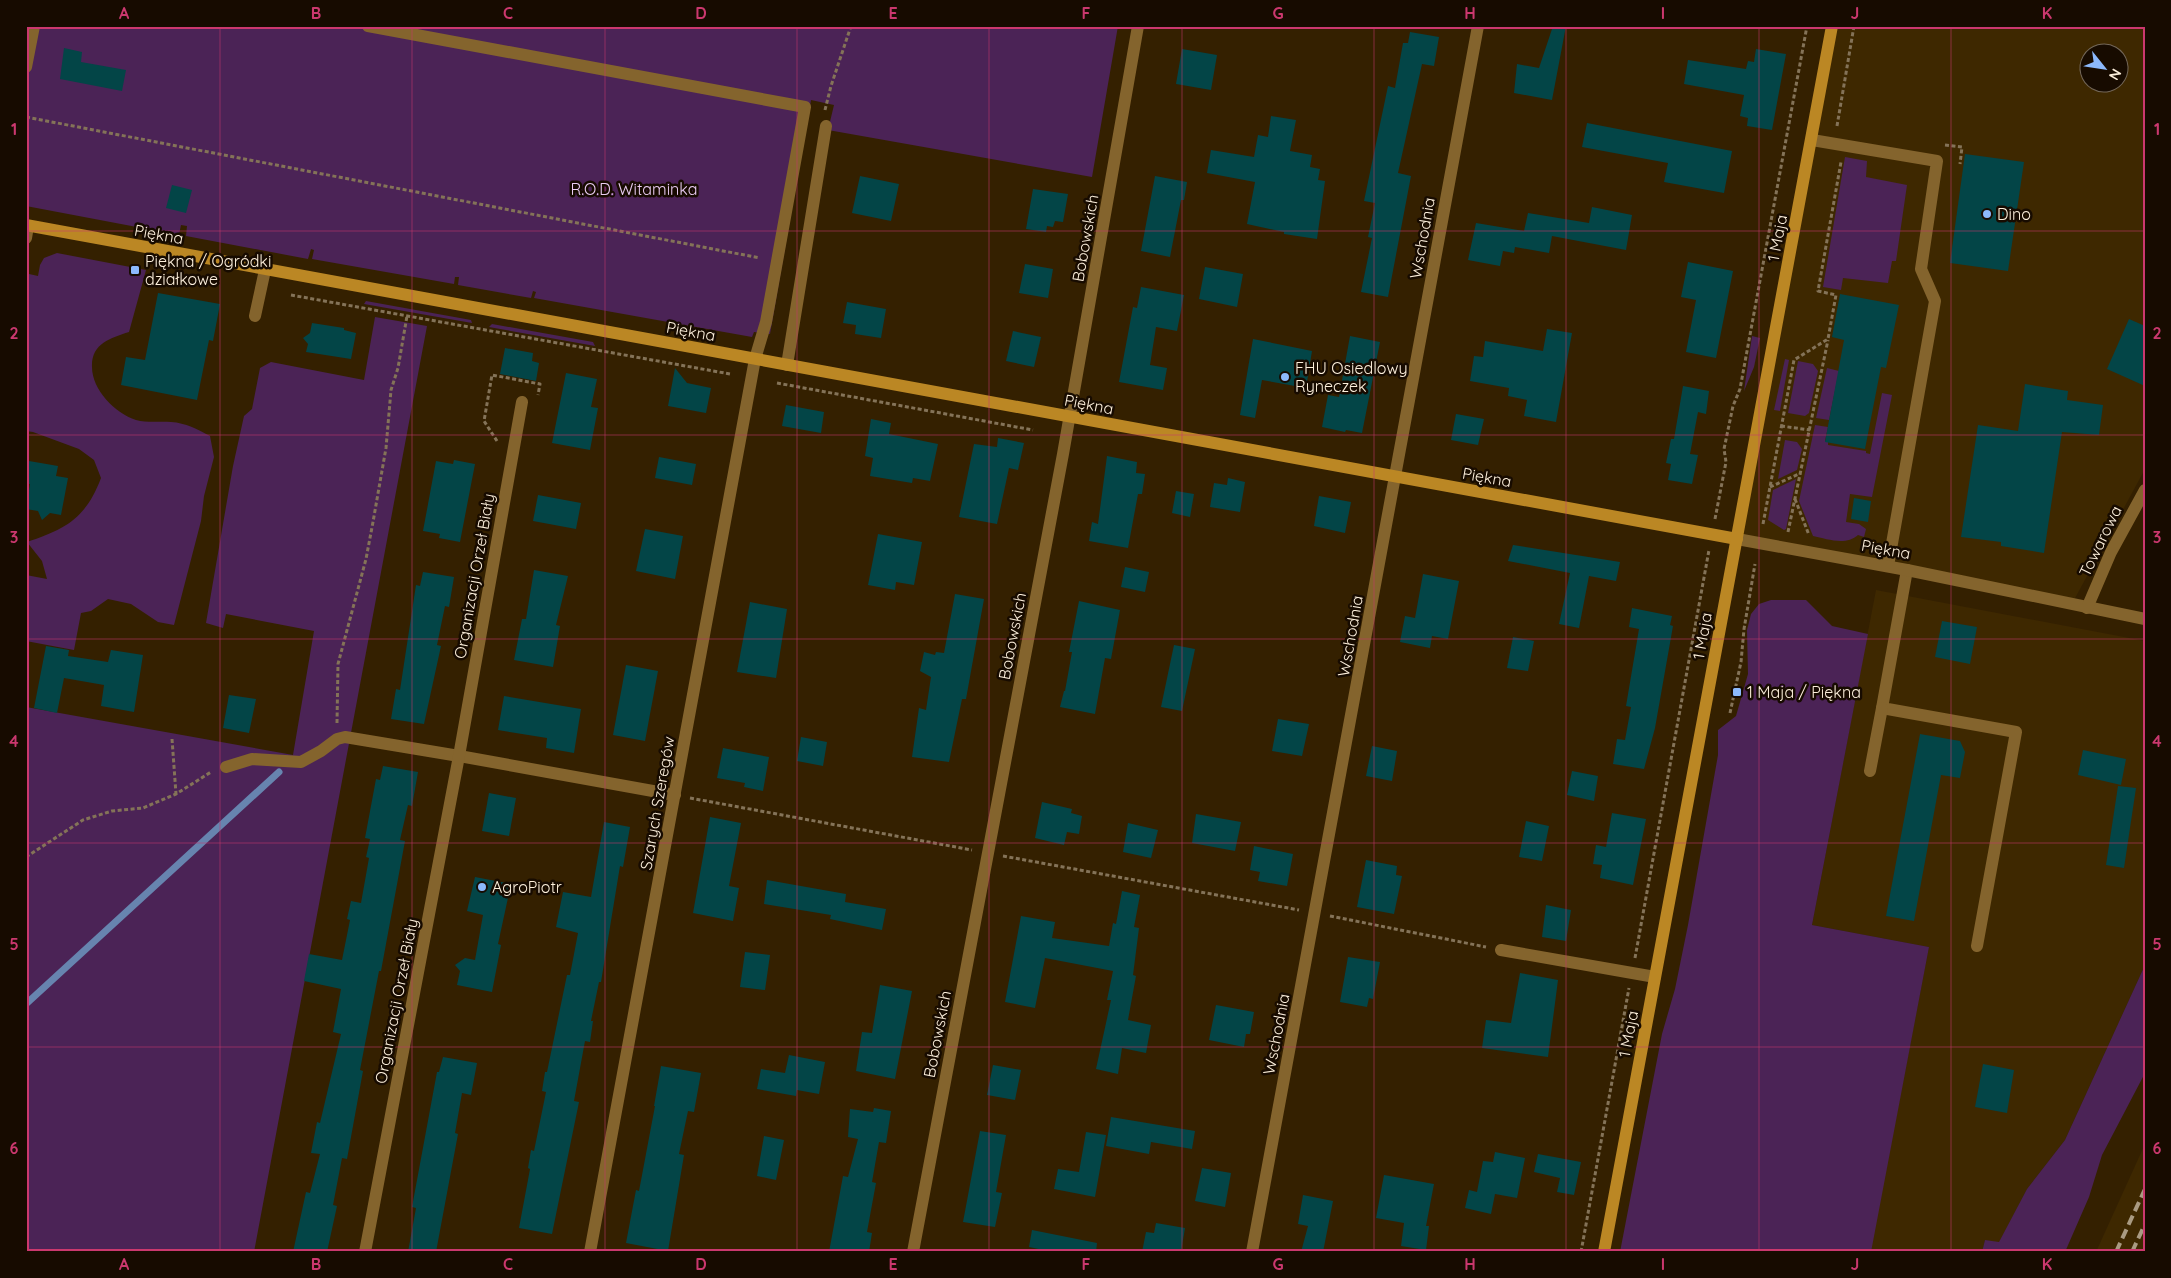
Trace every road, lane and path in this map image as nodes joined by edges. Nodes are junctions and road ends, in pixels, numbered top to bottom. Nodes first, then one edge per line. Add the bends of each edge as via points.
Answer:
1 (34, 26) edge
2 (368, 26) edge
3 (851, 26) edge
4 (1138, 26) edge
5 (1478, 26) edge
6 (1807, 26) edge
7 (1832, 26) edge
8 (1854, 26) edge
9 (26, 67) edge
10 (26, 117) edge
11 (826, 126) joint
12 (1841, 129) dead end
13 (1812, 140) junction
14 (1842, 157) dead end
15 (27, 230) edge
16 (777, 261) junction
17 (264, 270) junction
18 (292, 295) dead end
19 (255, 316) dead end
20 (407, 316) junction
21 (1828, 339) junction
22 (756, 359) junction
23 (787, 365) junction
24 (730, 374) dead end
25 (492, 378) dead end
26 (540, 384) dead end
27 (777, 384) dead end
28 (522, 402) dead end
29 (1069, 417) junction
30 (1781, 426) junction
31 (1033, 430) dead end
32 (1810, 430) junction
33 (1801, 473) junction
34 (1396, 477) junction
35 (1770, 487) junction
36 (2145, 490) edge
37 (1795, 498) junction
38 (1714, 521) dead end
39 (1763, 524) dead end
40 (1788, 534) dead end
41 (1810, 538) dead end
42 (1737, 539) junction
43 (1709, 550) dead end
44 (1755, 564) dead end
45 (1888, 566) junction
46 (1907, 570) junction
47 (2087, 608) junction
48 (2145, 619) edge
49 (1882, 708) junction
50 (1730, 712) dead end
51 (172, 738) dead end
52 (337, 739) junction
53 (459, 756) junction
54 (226, 767) joint
55 (1870, 770) dead end
56 (176, 794) junction
57 (675, 795) junction
58 (688, 798) dead end
59 (977, 851) dead end
60 (997, 855) dead end
61 (26, 857) edge
62 (1316, 913) junction
63 (1977, 946) dead end
64 (1501, 950) joint
65 (1632, 973) junction
66 (1655, 977) junction
67 (365, 1252) edge
68 (590, 1252) edge
69 (912, 1252) edge
70 (1252, 1252) edge
71 (1581, 1252) edge
72 (1604, 1252) edge

1 - 9 street
2 - 16 street, Szarych Szeregów via 805,107
3 - 11 path via 825,107
4 - 29 street, Bobowskich
5 - 34 street, Wschodnia
6 - 38 path via 1740,389 1724,450 1726,462
7 - 13 street, 1 Maja
8 - 12 path via 1836,125
10 - 16 path
11 - 23 street
13 - 42 street, 1 Maja
13 - 45 street via 1937,161 1921,269 1936,301
14 - 21 path via 1818,291 1836,295
15 - 17 street, Piękna
16 - 22 street, Szarych Szeregów
17 - 19 street
17 - 22 street, Piękna
18 - 20 path
20 - 24 path
20 - 52 path via 391,390 386,448 371,531 338,664
21 - 30 path via 1794,360
21 - 32 path
22 - 23 street, Piękna
22 - 57 street, Szarych Szeregów
23 - 29 street, Piękna
25 - 26 path via 492,375
27 - 31 path
28 - 53 street, Organizacji Orzeł Biały
29 - 34 street, Piękna
29 - 69 street, Bobowskich
30 - 32 path
30 - 35 path
32 - 33 path
33 - 35 path
33 - 37 path
34 - 42 street, Piękna
34 - 62 street, Wschodnia
35 - 39 path
36 - 47 street, Towarowa via 2111,552
37 - 40 path
37 - 41 path
42 - 45 street, Piękna
42 - 66 street, 1 Maja
43 - 65 path
44 - 50 path via 1741,662
45 - 46 street, Piękna
46 - 47 street, Piękna
46 - 49 street
47 - 48 street, Piękna
49 - 55 street
49 - 63 street via 2016,732
51 - 56 path
52 - 53 street via 357,738
52 - 54 street via 301,762 252,759
53 - 57 street
53 - 67 street, Organizacji Orzeł Biały
54 - 56 path via 206,774
56 - 61 path via 143,808 112,811 83,820
57 - 68 street, Szarych Szeregów
58 - 59 path
60 - 62 path
62 - 64 path
62 - 70 street, Wschodnia
64 - 65 street
65 - 66 street
65 - 71 path
66 - 72 street, 1 Maja

